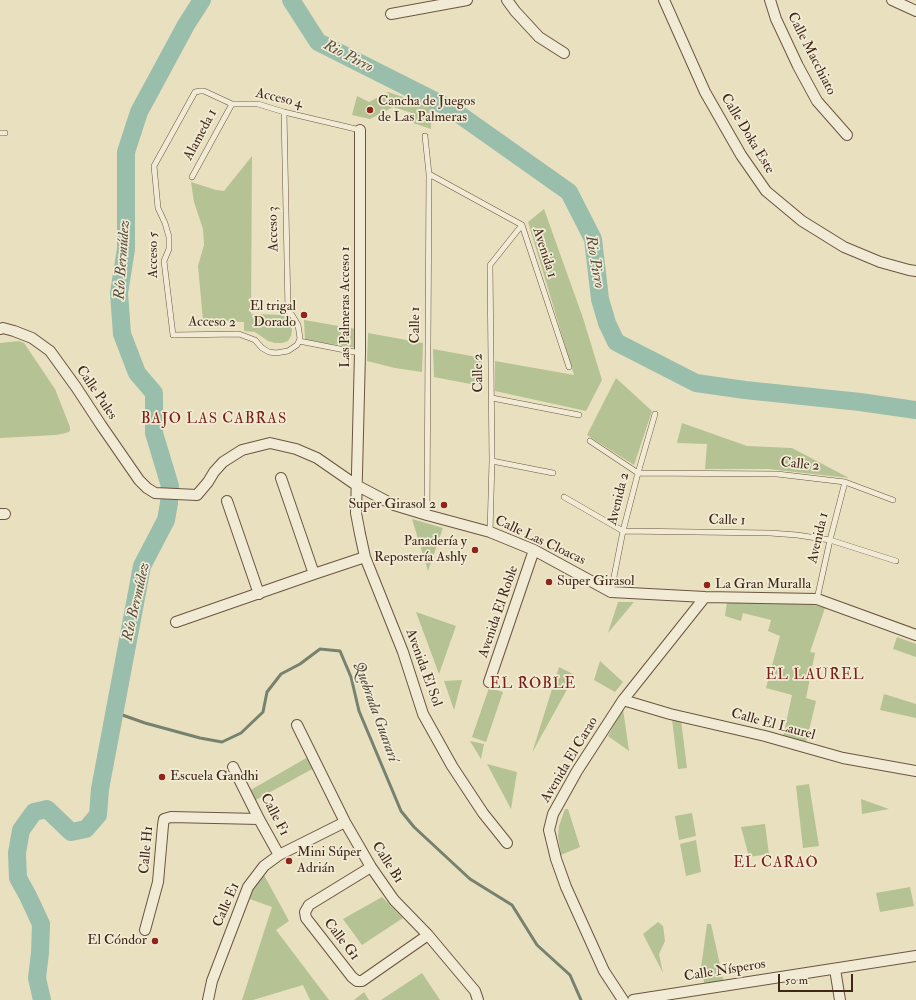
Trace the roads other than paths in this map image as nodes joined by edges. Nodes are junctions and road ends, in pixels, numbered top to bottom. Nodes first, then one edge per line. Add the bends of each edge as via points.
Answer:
1 (467, 0) edge
2 (508, 0) edge
3 (664, 0) edge
4 (770, 0) edge
5 (896, 1) edge
6 (916, 11) edge
7 (391, 14) dead end
8 (564, 53) dead end
9 (195, 92) joint
10 (232, 104) junction
11 (284, 112) junction
12 (360, 130) joint
13 (848, 135) dead end
14 (425, 136) dead end
15 (429, 174) junction
16 (192, 177) dead end
17 (522, 225) junction
18 (916, 271) edge
19 (0, 329) edge
20 (173, 335) joint
21 (299, 341) junction
22 (360, 353) junction
23 (569, 367) dead end
24 (492, 398) junction
25 (655, 414) dead end
26 (579, 415) dead end
27 (590, 441) dead end
28 (492, 461) junction
29 (553, 473) dead end
30 (638, 473) junction
31 (281, 478) dead end
32 (845, 482) junction
33 (356, 485) junction
34 (188, 494) joint
35 (564, 497) dead end
36 (894, 500) dead end
37 (227, 501) dead end
38 (427, 515) junction
39 (623, 531) junction
40 (490, 532) junction
41 (830, 540) junction
42 (534, 550) junction
43 (365, 557) junction
44 (896, 561) dead end
45 (314, 574) junction
46 (611, 592) junction
47 (259, 594) junction
48 (705, 597) junction
49 (817, 599) junction
50 (176, 622) dead end
51 (916, 635) edge
52 (490, 682) dead end
53 (624, 700) junction
54 (297, 725) dead end
55 (233, 767) dead end
56 (916, 771) edge
57 (260, 819) junction
58 (345, 822) junction
59 (507, 843) dead end
60 (279, 855) junction
61 (371, 867) junction
62 (145, 930) dead end
63 (428, 935) junction
64 (916, 956) edge
65 (835, 969) junction
66 (208, 1000) edge
67 (478, 1000) edge
68 (623, 1000) edge
69 (633, 1000) edge
70 (840, 1000) edge

1 - 7 street
2 - 8 street via 539,37
3 - 18 street, Calle Doka Este via 705,92 741,155 766,191 802,221 844,247 880,262
4 - 13 street, Calle Macchiato via 779,26 817,101
5 - 6 street
9 - 10 lane, Acceso 4 via 204,91
9 - 20 lane, Acceso 5 via 154,166 158,208 166,222 169,237 169,249 164,261
10 - 11 lane, Acceso 4 via 258,104
10 - 16 lane, Alameda 1
11 - 12 lane, Acceso 4
11 - 21 lane, Acceso 3 via 288,311 298,325
12 - 22 street, Las Palmeras Acceso 1
14 - 15 lane, Calle 1
15 - 17 lane, Avenida 1
15 - 38 lane, Calle 1
17 - 23 lane, Avenida 1
17 - 24 lane, Calle 2 via 490,265
19 - 34 street, Calle Pules via 32,338 50,351 147,488 155,493
20 - 21 lane, Acceso 2 via 239,334 255,340 269,352 276,353 288,351
21 - 22 lane
22 - 33 street, Las Palmeras Acceso 1
24 - 26 lane
24 - 28 lane, Calle 2
25 - 30 lane, Avenida 2
27 - 30 lane
28 - 29 lane
28 - 40 lane, Calle 2
30 - 32 lane, Calle 2 via 778,474
30 - 39 lane, Avenida 2
31 - 45 street
32 - 36 lane, Calle 2
32 - 41 lane, Avenida 1
33 - 34 street, Calle Las Cloacas via 317,458 296,449 270,443 242,450 223,462 197,495
33 - 38 street, Calle Las Cloacas via 394,505
33 - 43 street, Avenida El Sol via 356,513
35 - 39 lane, Calle 1
37 - 47 street
38 - 40 street, Calle Las Cloacas
39 - 41 lane, Calle 1 via 770,533
39 - 46 lane, Avenida 2
40 - 42 street, Calle Las Cloacas
41 - 44 lane, Calle 1
41 - 49 lane, Avenida 1
42 - 46 street, Calle Las Cloacas
42 - 52 street, Avenida El Roble
43 - 45 street
43 - 59 street, Avenida El Sol via 403,652 424,714 452,766
45 - 47 street
46 - 48 street, Calle Las Cloacas
47 - 50 street
48 - 49 street, Calle Las Cloacas
48 - 53 street, Avenida El Carao
49 - 51 street, Calle Las Cloacas
53 - 56 street, Calle El Laurel via 844,758
53 - 68 street, Avenida El Carao via 577,771 553,814 549,830 566,888 604,971
54 - 58 street, Calle B1
55 - 57 street, Calle F1
57 - 60 street, Calle F1
57 - 62 street, Calle H1 via 164,819 158,882
58 - 60 street, Calle E1
58 - 61 street, Calle B1
60 - 66 street, Calle E1 via 264,866 248,887 212,981
61 - 63 street, Calle B1 via 394,900
61 - 63 street, Calle G1 via 309,905 305,912 306,918 352,977 362,981
63 - 67 street, Calle B1 via 475,991
64 - 65 street, Calle Nísperos
65 - 69 street, Calle Nísperos
65 - 70 street

